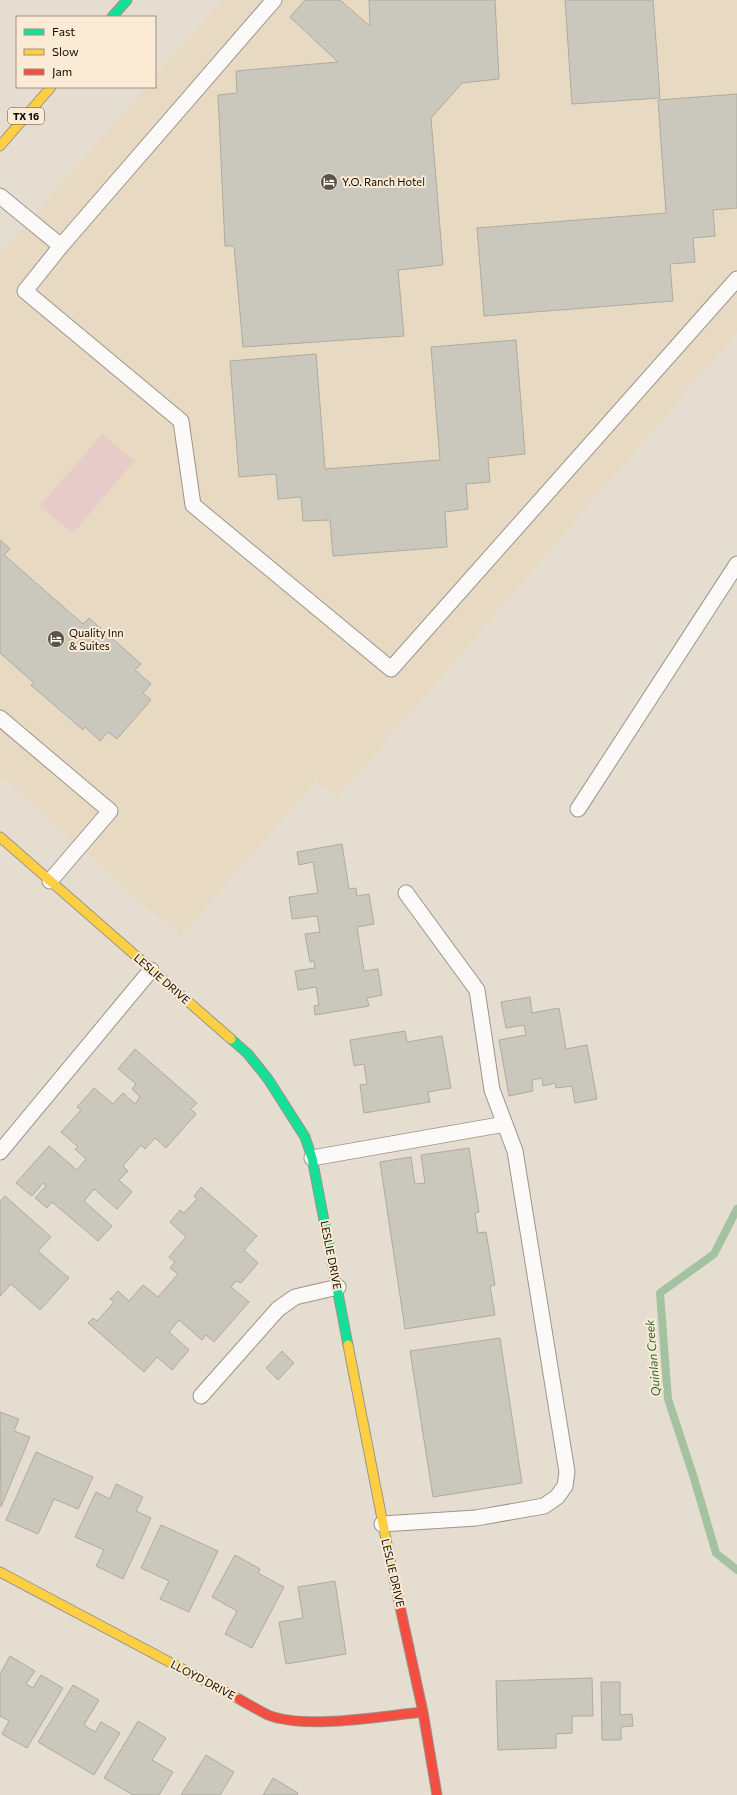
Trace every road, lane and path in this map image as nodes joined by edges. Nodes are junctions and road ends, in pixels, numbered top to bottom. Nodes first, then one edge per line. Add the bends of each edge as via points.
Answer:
1 (127, 0) edge
2 (274, 0) edge
3 (113, 16) edge
4 (50, 88) edge
5 (0, 146) edge
6 (0, 196) edge
7 (61, 246) junction
8 (737, 279) edge
9 (737, 564) edge
10 (0, 718) edge
11 (578, 809) dead end
12 (0, 837) edge
13 (50, 881) junction
14 (406, 893) dead end
15 (152, 970) junction
16 (505, 1124) junction
17 (0, 1152) edge
18 (312, 1158) junction
19 (338, 1287) junction
20 (201, 1396) dead end
21 (382, 1524) junction
22 (0, 1572) edge
23 (423, 1712) junction
24 (436, 1795) edge

1 - 3 street
2 - 7 lane
4 - 5 street, TX 16
6 - 7 lane
7 - 8 lane via 25,291 182,421 194,505 391,670
9 - 11 lane
10 - 13 lane via 110,811
12 - 13 street, LESLIE DRIVE
13 - 15 street, LESLIE DRIVE
14 - 16 lane via 477,990 492,1090
15 - 17 lane
15 - 18 street, LESLIE DRIVE via 248,1054 268,1079 305,1137
16 - 18 lane
16 - 21 lane via 516,1159 566,1472 565,1486 557,1497 544,1506 476,1518
18 - 19 street, LESLIE DRIVE
19 - 20 lane via 295,1297 278,1309
19 - 21 street, LESLIE DRIVE
21 - 23 street, LESLIE DRIVE
22 - 23 street, LLOYD DRIVE via 269,1715 294,1721 320,1722
23 - 24 street, LESLIE DRIVE

